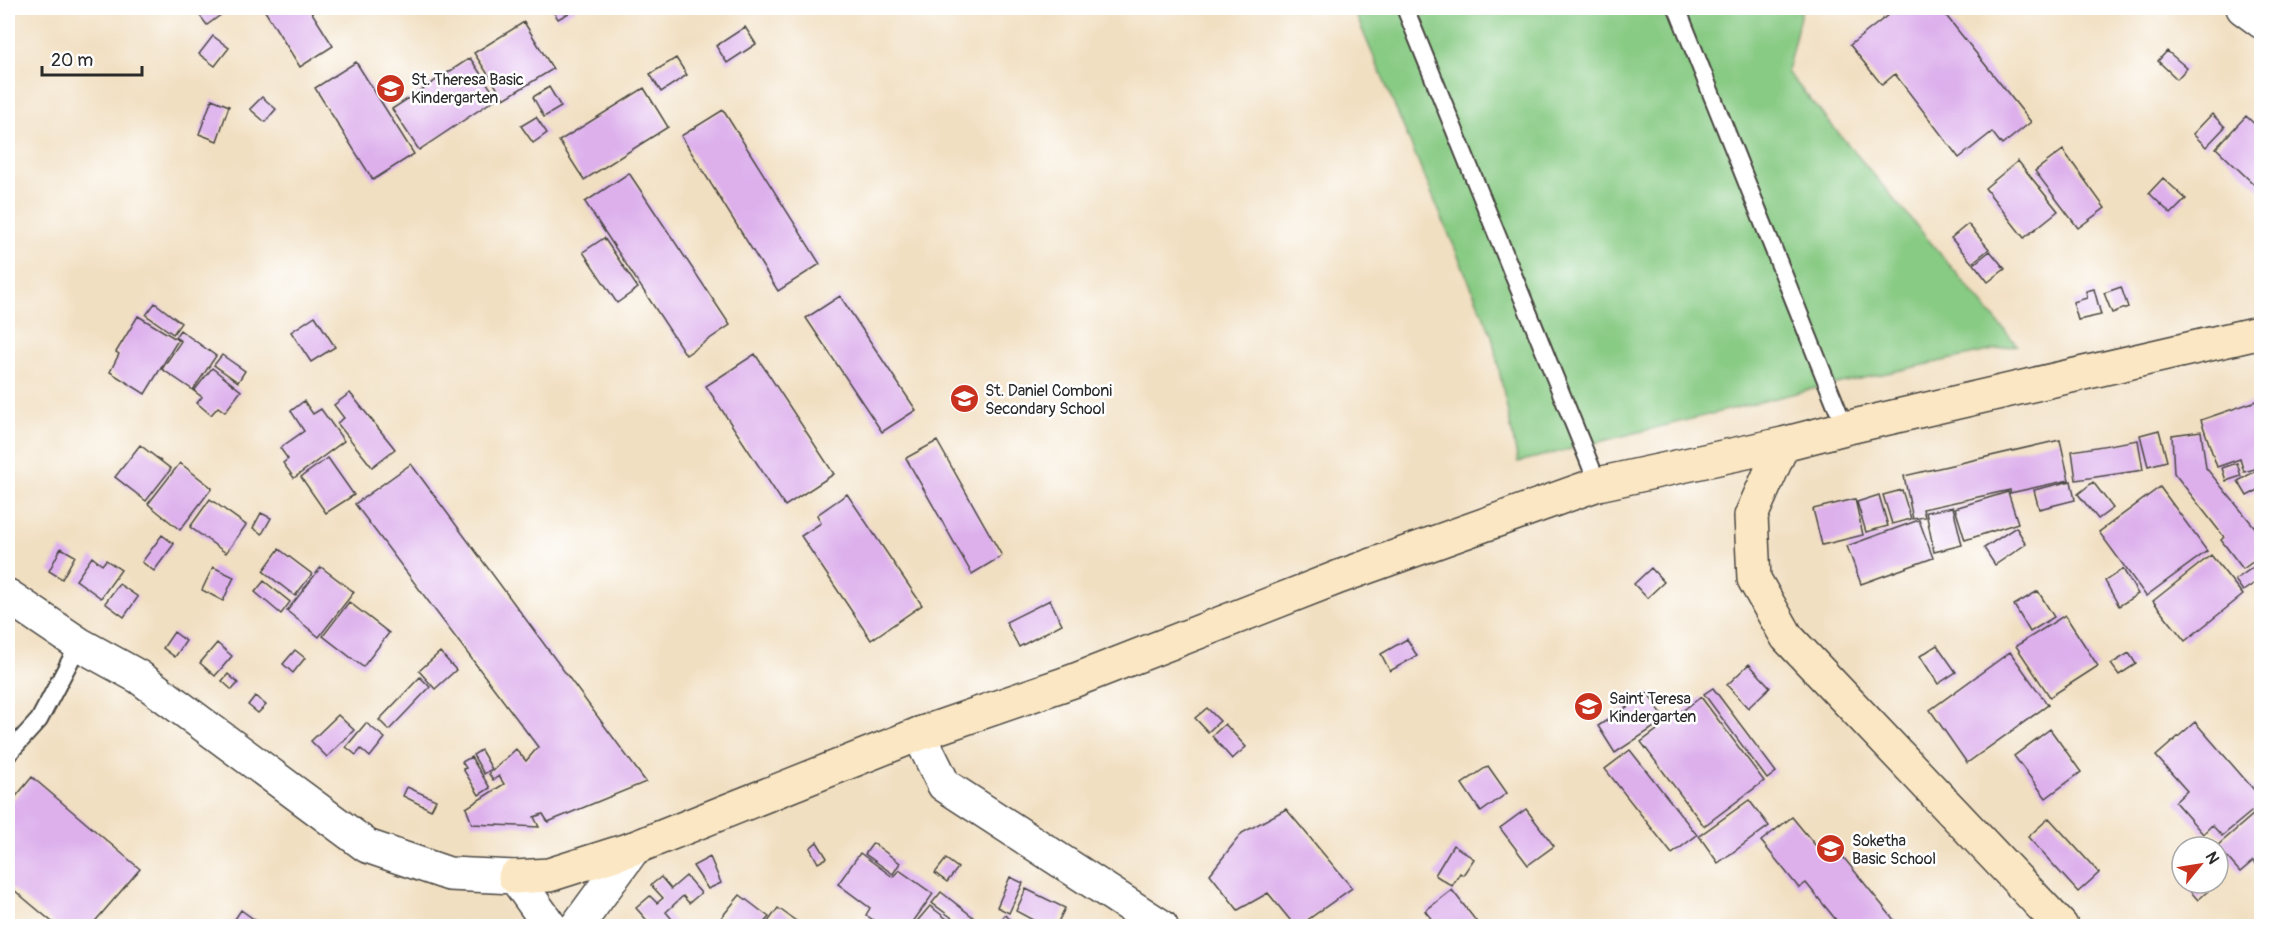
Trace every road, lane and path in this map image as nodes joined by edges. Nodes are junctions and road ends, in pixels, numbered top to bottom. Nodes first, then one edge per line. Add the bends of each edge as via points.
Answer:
1 (1405, 8) edge
2 (1677, 8) edge
3 (2243, 8) edge
4 (2262, 22) edge
5 (2262, 332) edge
6 (1845, 428) junction
7 (1783, 444) junction
8 (1598, 484) junction
9 (8, 596) edge
10 (79, 644) junction
11 (919, 734) junction
12 (8, 754) edge
13 (634, 848) junction
14 (515, 877) junction
15 (550, 927) edge
16 (577, 927) edge
17 (1161, 927) edge
18 (2061, 927) edge

1 - 8 lane
2 - 6 lane
3 - 4 street
5 - 6 street
6 - 7 street
7 - 8 street
7 - 18 street via 1751,516 1754,579 1787,637
8 - 11 street via 1339,577 1073,681
9 - 10 street
10 - 12 lane via 39,720
10 - 14 street via 139,677 367,846 450,874
11 - 13 street
11 - 17 street via 944,785
13 - 14 street via 549,875
13 - 16 street
14 - 15 street

